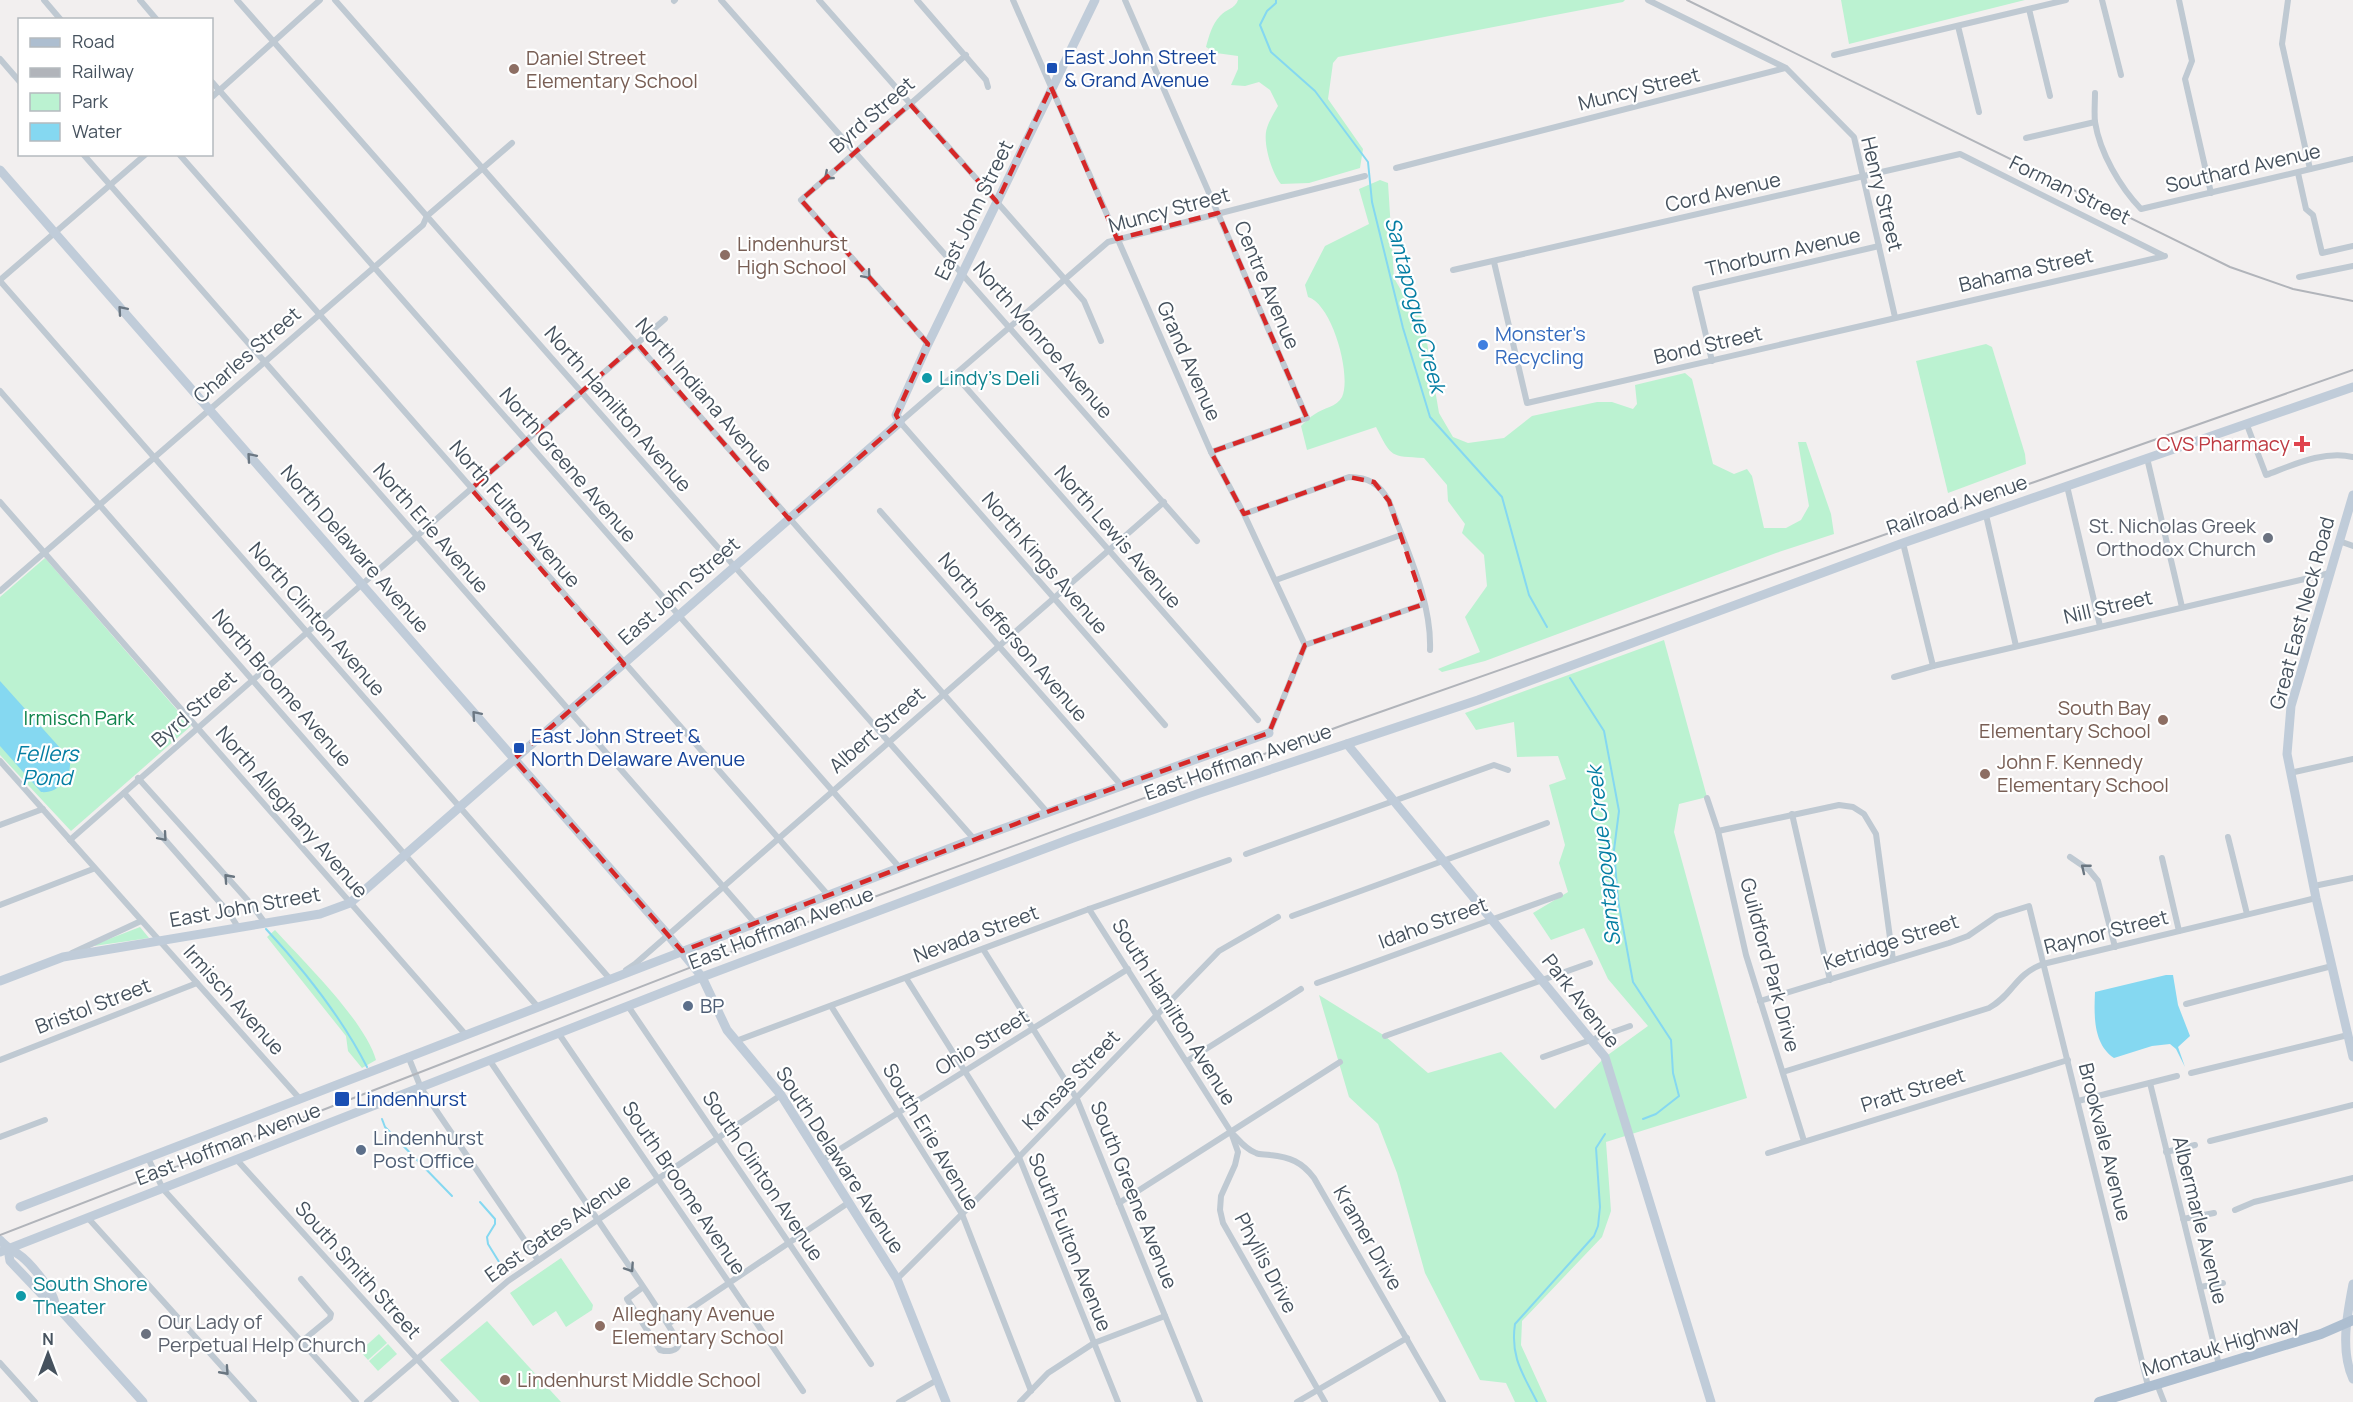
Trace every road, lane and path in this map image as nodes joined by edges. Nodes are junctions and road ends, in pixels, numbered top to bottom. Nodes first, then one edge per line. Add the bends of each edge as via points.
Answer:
1 (44, 0) edge
2 (140, 0) edge
3 (237, 0) edge
4 (320, 0) edge
5 (335, 0) edge
6 (721, 0) edge
7 (819, 0) edge
8 (917, 0) edge
9 (1013, 0) edge
10 (1095, 0) edge
11 (1125, 0) edge
12 (1648, 0) edge
13 (2066, 0) edge
14 (2102, 0) edge
15 (2179, 0) edge
16 (2288, 0) edge
17 (2029, 9) junction
18 (59, 18) edge
19 (155, 18) edge
20 (1958, 26) junction
21 (273, 41) junction
22 (966, 55) junction
23 (1834, 56) dead end
24 (0, 59) edge
25 (1786, 68) junction
26 (2121, 75) dead end
27 (18, 80) edge
28 (213, 83) edge
29 (988, 87) dead end
30 (1051, 87) junction
31 (219, 90) junction
32 (2095, 93) dead end
33 (213, 95) edge
34 (2050, 96) dead end
35 (910, 104) junction
36 (1979, 112) dead end
37 (2095, 122) junction
38 (2026, 138) dead end
39 (512, 143) dead end
40 (856, 152) junction
41 (1960, 154) joint
42 (85, 156) edge
43 (144, 156) edge
44 (181, 156) edge
45 (2353, 159) edge
46 (482, 168) junction
47 (1396, 168) dead end
48 (2310, 169) junction
49 (0, 170) edge
50 (2298, 173) junction
51 (1365, 176) dead end
52 (1863, 177) junction
53 (110, 185) junction
54 (2211, 193) junction
55 (997, 202) junction
56 (1218, 213) junction
57 (427, 216) junction
58 (55, 233) junction
59 (1117, 239) junction
60 (1879, 246) junction
61 (2353, 246) edge
62 (2165, 256) joint
63 (1494, 262) junction
64 (373, 266) junction
65 (2353, 266) edge
66 (1453, 270) dead end
67 (963, 274) junction
68 (2298, 277) dead end
69 (1065, 278) junction
70 (0, 281) edge
71 (319, 314) junction
72 (1895, 317) junction
73 (665, 319) dead end
74 (1009, 326) junction
75 (1101, 341) dead end
76 (637, 343) junction
77 (928, 344) junction
78 (1712, 361) junction
79 (264, 362) junction
80 (955, 375) junction
81 (2350, 389) edge
82 (0, 392) edge
83 (581, 392) junction
84 (209, 410) junction
85 (900, 422) junction
86 (2247, 425) junction
87 (525, 442) junction
88 (1211, 452) junction
89 (2353, 457) edge
90 (154, 458) junction
91 (2147, 458) junction
92 (2067, 486) junction
93 (471, 489) junction
94 (2353, 495) edge
95 (0, 502) edge
96 (1164, 502) junction
97 (99, 505) junction
98 (879, 512) dead end
99 (1244, 514) junction
100 (1986, 515) junction
101 (789, 519) junction
102 (1401, 535) junction
103 (416, 536) junction
104 (1197, 541) dead end
105 (2339, 542) junction
106 (1903, 543) junction
107 (2353, 546) edge
108 (1108, 550) junction
109 (45, 553) junction
110 (734, 566) junction
111 (2330, 573) junction
112 (1276, 580) junction
113 (362, 584) junction
114 (0, 591) edge
115 (1053, 598) junction
116 (1424, 604) junction
117 (2182, 607) junction
118 (678, 615) junction
119 (2100, 626) junction
120 (307, 633) junction
121 (1305, 645) junction
122 (998, 646) junction
123 (2016, 646) junction
124 (1430, 650) dead end
125 (624, 664) junction
126 (1576, 664) joint
127 (1933, 666) junction
128 (1894, 677) dead end
129 (252, 680) junction
130 (944, 693) junction
131 (569, 712) junction
132 (1258, 720) dead end
133 (1165, 725) dead end
134 (197, 729) junction
135 (1269, 733) joint
136 (888, 742) junction
137 (1347, 744) junction
138 (514, 759) junction
139 (2353, 759) edge
140 (0, 761) edge
141 (1508, 770) dead end
142 (2290, 773) junction
143 (138, 778) junction
144 (1121, 785) junction
145 (832, 790) junction
146 (124, 793) junction
147 (1707, 798) dead end
148 (1394, 800) junction
149 (459, 807) junction
150 (43, 809) junction
151 (1047, 812) junction
152 (1792, 814) junction
153 (1547, 823) dead end
154 (0, 825) edge
155 (1718, 831) junction
156 (2228, 837) dead end
157 (778, 838) junction
158 (974, 839) junction
159 (70, 840) junction
160 (1246, 854) dead end
161 (405, 855) junction
162 (2070, 856) dead end
163 (2162, 858) dead end
164 (1229, 860) dead end
165 (1442, 860) junction
166 (900, 868) junction
167 (93, 869) junction
168 (2353, 878) edge
169 (722, 886) junction
170 (2314, 886) junction
171 (1560, 895) dead end
172 (828, 896) junction
173 (2316, 898) junction
174 (350, 903) junction
175 (0, 904) edge
176 (2029, 906) joint
177 (1089, 909) junction
178 (2247, 914) junction
179 (1292, 916) dead end
180 (1278, 917) dead end
181 (1492, 919) junction
182 (141, 921) junction
183 (265, 923) junction
184 (755, 923) junction
185 (238, 927) junction
186 (2179, 931) junction
187 (668, 934) junction
188 (157, 940) junction
189 (2115, 946) junction
190 (983, 949) junction
191 (682, 951) junction
192 (63, 957) junction
193 (1893, 960) junction
194 (1590, 963) dead end
195 (2043, 964) junction
196 (2332, 966) junction
197 (1128, 969) junction
198 (702, 977) junction
199 (906, 978) junction
200 (610, 979) junction
201 (1542, 980) junction
202 (1830, 980) junction
203 (0, 981) edge
204 (197, 983) junction
205 (1317, 983) dead end
206 (1301, 989) dead end
207 (1760, 1001) junction
208 (2186, 1004) dead end
209 (628, 1006) junction
210 (831, 1006) junction
211 (538, 1007) junction
212 (1158, 1015) junction
213 (1630, 1026) dead end
214 (1033, 1030) junction
215 (559, 1034) junction
216 (466, 1035) junction
217 (2348, 1035) junction
218 (1385, 1036) dead end
219 (1592, 1039) junction
220 (735, 1042) junction
221 (408, 1056) junction
222 (1544, 1057) dead end
223 (2353, 1057) edge
224 (0, 1060) edge
225 (2068, 1060) junction
226 (490, 1061) junction
227 (1186, 1061) junction
228 (1340, 1062) dead end
229 (966, 1071) junction
230 (1783, 1072) junction
231 (2192, 1073) dead end
232 (2177, 1076) dead end
233 (2150, 1083) junction
234 (421, 1088) junction
235 (781, 1095) junction
236 (300, 1099) junction
237 (1077, 1099) junction
238 (2079, 1101) junction
239 (2353, 1105) edge
240 (899, 1113) junction
241 (45, 1120) dead end
242 (1231, 1132) junction
243 (0, 1137) edge
244 (717, 1138) junction
245 (1804, 1141) junction
246 (2210, 1141) dead end
247 (2195, 1145) dead end
248 (2166, 1152) junction
249 (1768, 1153) dead end
250 (1019, 1157) junction
251 (148, 1158) junction
252 (237, 1160) junction
253 (821, 1161) junction
254 (2353, 1178) edge
255 (657, 1179) junction
256 (163, 1189) junction
257 (848, 1203) junction
258 (1119, 1203) junction
259 (20, 1207) dead end
260 (2235, 1210) dead end
261 (2214, 1213) dead end
262 (962, 1214) junction
263 (88, 1218) junction
264 (2183, 1219) junction
265 (597, 1220) junction
266 (0, 1240) edge
267 (789, 1242) junction
268 (4, 1251) edge
269 (538, 1260) junction
270 (301, 1279) dead end
271 (897, 1279) junction
272 (728, 1283) junction
273 (2223, 1283) dead end
274 (2353, 1284) edge
275 (643, 1287) junction
276 (2200, 1287) junction
277 (1166, 1316) junction
278 (2350, 1322) edge
279 (668, 1324) junction
280 (1407, 1338) junction
281 (302, 1342) junction
282 (1094, 1343) junction
283 (416, 1359) junction
284 (0, 1363) edge
285 (871, 1364) dead end
286 (2219, 1365) junction
287 (2353, 1379) edge
288 (937, 1380) junction
289 (2152, 1385) junction
290 (1318, 1390) junction
291 (802, 1391) dead end
292 (1031, 1391) junction
293 (35, 1402) edge
294 (143, 1402) edge
295 (254, 1402) edge
296 (356, 1402) edge
297 (367, 1402) edge
298 (456, 1402) edge
299 (898, 1402) edge
300 (946, 1402) edge
301 (1020, 1402) edge
302 (1118, 1402) edge
303 (1200, 1402) edge
304 (1297, 1402) edge
305 (1325, 1402) edge
306 (1443, 1402) edge
307 (1711, 1402) edge
308 (2099, 1402) edge
309 (2164, 1402) edge

1 - 18 street
2 - 19 street
3 - 21 street, North Hamilton Avenue
4 - 21 street
5 - 46 street, North Indiana Avenue
6 - 40 street, North Monroe Avenue
7 - 35 street
8 - 22 street
9 - 30 street, Grand Avenue
10 - 30 street, East John Street
11 - 56 street, Centre Avenue
12 - 25 street, Henry Street
13 - 17 street
14 - 26 street
15 - 54 street via 2192,61 2185,79
16 - 48 street via 2282,44
17 - 20 street
17 - 34 street
20 - 23 street
20 - 36 street
21 - 31 street
21 - 57 street, North Hamilton Avenue
22 - 29 street
22 - 35 street, Byrd Street
24 - 27 street
25 - 47 street, Muncy Street
25 - 52 street, Henry Street via 1854,137
28 - 31 street, North Greene Avenue
30 - 55 street, East John Street
30 - 59 street, Grand Avenue
31 - 33 street
31 - 64 street, North Greene Avenue
32 - 37 street
35 - 40 street, Byrd Street
35 - 55 street
37 - 38 street
37 - 54 street, Southard Avenue via 2104,154 2141,209
39 - 46 street, Charles Street
40 - 67 street, North Monroe Avenue
40 -> 77 street, Byrd Street via 801,200
41 - 52 street, Cord Avenue
41 - 62 street, Forman Street
42 - 53 street, North Erie Avenue
43 - 53 street
44 - 71 street, North Fulton Avenue
45 - 48 street, Southard Avenue
46 - 57 street, Charles Street
46 - 76 street, North Indiana Avenue
48 - 50 street, Southard Avenue
49 - 58 street, North Delaware Avenue
50 - 54 street, Southard Avenue
50 - 61 street via 2322,253
51 - 56 street, Muncy Street
52 - 60 street, Henry Street
52 - 63 street, Cord Avenue
53 - 58 street
53 - 79 street, North Erie Avenue
55 - 67 street, East John Street
55 - 69 street
56 - 59 street, Muncy Street
56 - 88 street, Centre Avenue via 1307,418
57 - 64 street, Charles Street via 423,225
57 - 83 street, North Hamilton Avenue
58 - 70 street
84 -> 58 street, North Delaware Avenue
59 - 69 street, Muncy Street
59 - 88 street, Grand Avenue
60 - 72 street, Henry Street
60 - 78 street, Thorburn Avenue via 1695,289
62 - 72 street, Bahama Street
63 - 66 street, Cord Avenue
63 - 78 street, Bond Street via 1527,403
64 - 71 street, Charles Street
64 - 87 street, North Greene Avenue
65 - 68 street
67 - 74 street, North Monroe Avenue
67 - 77 street, East John Street
69 - 74 street, Muncy Street
69 - 75 street via 1084,301
70 - 90 street, North Clinton Avenue
71 - 79 street, Charles Street
71 - 93 street, North Fulton Avenue
72 - 78 street, Bond Street
73 - 76 street, Byrd Street
74 - 80 street, Muncy Street
74 - 96 street, North Monroe Avenue
76 - 83 street, Byrd Street
76 - 101 street, North Indiana Avenue
77 - 85 street, East John Street via 896,415
79 - 84 street, Charles Street
79 - 103 street, North Erie Avenue
80 - 85 street, Muncy Street
80 - 108 street, North Lewis Avenue
81 - 86 street, Railroad Avenue
82 - 97 street, North Broome Avenue
83 - 87 street, Byrd Street
83 - 110 street, North Hamilton Avenue
84 - 90 street, Charles Street
113 -> 84 street, North Delaware Avenue
85 - 101 street, East John Street
85 - 115 street, North Kings Avenue
86 - 89 street via 2266,475 2318,457
86 - 91 street, Railroad Avenue
87 - 93 street, Byrd Street
87 - 118 street, North Greene Avenue
88 - 99 street, Grand Avenue
90 - 97 street, Charles Street
90 - 120 street, North Clinton Avenue
91 - 92 street, Railroad Avenue
91 - 117 street
92 - 100 street, Railroad Avenue
92 - 119 street
93 - 103 street, Byrd Street
93 - 125 street, North Fulton Avenue
94 - 105 street, Great East Neck Road
95 - 109 street, North Alleghany Avenue
96 - 104 street, North Monroe Avenue
96 - 108 street, Albert Street
97 - 109 street, Charles Street
97 - 129 street, North Broome Avenue
98 - 122 street, North Jefferson Avenue
99 - 102 street via 1349,477 1363,477 1383,490
99 - 112 street, Grand Avenue
100 - 106 street, Railroad Avenue
100 - 123 street
101 - 110 street, East John Street
101 - 130 street, North Indiana Avenue
102 - 112 street
102 - 116 street
103 - 113 street, Byrd Street
103 - 131 street, North Erie Avenue
105 - 107 street
105 - 111 street, Great East Neck Road
106 - 126 street, Railroad Avenue
106 - 127 street
108 - 115 street, Albert Street
108 - 132 street, North Lewis Avenue
109 - 114 street, Charles Street
109 - 134 street, North Alleghany Avenue
110 - 118 street, East John Street
110 - 136 street, North Hamilton Avenue
111 - 117 street, Nill Street
111 - 142 street, Great East Neck Road via 2291,706
112 - 121 street, Grand Avenue
113 - 120 street, Byrd Street
138 -> 113 street, North Delaware Avenue
115 - 122 street, Albert Street
115 - 133 street, North Kings Avenue
116 - 121 street
116 - 124 street
117 - 119 street, Nill Street
118 - 125 street, East John Street
118 - 145 street, North Greene Avenue
119 - 123 street, Nill Street
120 - 129 street, Byrd Street
120 - 149 street, North Clinton Avenue
121 - 135 street
122 - 130 street, Albert Street
122 - 144 street, North Jefferson Avenue
123 - 127 street, Nill Street
125 - 131 street, East John Street
125 - 157 street, North Fulton Avenue
126 - 137 street, East Hoffman Avenue
127 - 128 street, Nill Street
129 - 134 street, Byrd Street
129 - 161 street, North Broome Avenue
130 - 136 street, Albert Street
130 - 151 street, North Indiana Avenue
131 - 138 street, East John Street
131 - 169 street, North Erie Avenue
134 - 143 street, Byrd Street
134 - 174 street, North Alleghany Avenue
135 - 144 street, East Hoffman Avenue
136 - 145 street, Albert Street
136 - 158 street, North Hamilton Avenue
137 - 148 street, Park Avenue
137 - 198 street, East Hoffman Avenue via 1073,838
138 - 149 street, East John Street
138 - 187 street, North Delaware Avenue
139 - 142 street
140 - 150 street, Irmisch Avenue
141 - 148 street via 1494,765
142 - 170 street, Great East Neck Road
143 - 146 street, Byrd Street
183 -> 143 street
144 - 151 street, East Hoffman Avenue
145 - 157 street, Albert Street
145 - 166 street, North Greene Avenue
146 - 159 street, Byrd Street
146 -> 185 street
147 - 155 street, Guildford Park Drive
148 - 160 street
148 - 165 street, Park Avenue
149 - 161 street, East John Street
149 - 200 street, North Clinton Avenue
150 - 154 street
150 - 159 street, Irmisch Avenue
151 - 158 street, East Hoffman Avenue
152 - 155 street
152 - 193 street via 1839,805 1853,807 1871,824 1876,834
152 - 202 street
153 - 165 street
155 - 207 street, Guildford Park Drive
156 - 178 street
157 - 169 street, Albert Street
157 - 172 street, North Fulton Avenue
158 - 166 street, East Hoffman Avenue
159 - 167 street, Irmisch Avenue
161 - 174 street, East John Street
161 - 211 street, North Broome Avenue
189 -> 162 street via 2098,881
163 - 186 street
164 - 177 street, Nevada Street
165 - 179 street
165 - 181 street, Park Avenue
166 - 172 street, East Hoffman Avenue
167 - 175 street
167 - 182 street, Irmisch Avenue
168 - 170 street
169 - 184 street, North Erie Avenue
169 - 187 street, Albert Street
170 - 173 street, Great East Neck Road
171 - 181 street, Idaho Street
172 - 184 street, East Hoffman Avenue
173 - 178 street, Raynor Street
173 - 196 street, Great East Neck Road
174 - 183 street, East John Street via 320,914
174 - 216 street, North Alleghany Avenue
176 - 193 street, Ketridge Street via 1997,916 1949,944
176 - 195 street, Brookvale Avenue
177 - 190 street, Nevada Street
177 - 197 street, South Hamilton Avenue
178 - 186 street, Raynor Street
180 - 212 street, Kansas Street via 1220,951
181 - 201 street, Park Avenue
181 - 205 street, Idaho Street
182 - 188 street, Irmisch Avenue
182 - 192 street, East John Street
183 - 185 street, East John Street
184 - 191 street, East Hoffman Avenue
185 - 188 street, East John Street
186 - 189 street, Raynor Street
187 - 191 street, North Delaware Avenue
187 - 200 street, Albert Street via 635,964
188 - 192 street, East John Street
188 - 204 street, Irmisch Avenue
189 - 195 street, Raynor Street
190 - 199 street, Nevada Street
190 - 214 street, South Greene Avenue
191 - 198 street, South Delaware Avenue
191 - 200 street, East Hoffman Avenue
192 - 203 street, East John Street
193 - 202 street, Ketridge Street
194 - 201 street
195 - 225 street, Brookvale Avenue
195 - 230 street, Raynor Street via 2029,969 2002,1000 1989,1008
196 - 208 street
196 - 217 street, Great East Neck Road
197 - 212 street, South Hamilton Avenue
197 - 214 street, Ohio Street
198 - 209 street, East Hoffman Avenue
198 - 220 street, South Delaware Avenue
199 - 210 street, Nevada Street
199 - 229 street, South Fulton Avenue
200 - 211 street, East Hoffman Avenue
201 - 218 street
201 - 219 street, Park Avenue
202 - 207 street, Ketridge Street
204 - 224 street, Bristol Street
204 - 236 street, Irmisch Avenue
206 - 227 street
207 - 230 street, Guildford Park Drive
209 - 215 street, East Hoffman Avenue
209 - 244 street, South Clinton Avenue
210 - 220 street, Nevada Street
210 - 240 street, South Erie Avenue
211 - 216 street, East Hoffman Avenue
212 - 227 street, South Hamilton Avenue
212 - 237 street, Kansas Street
213 - 219 street
214 - 229 street, Ohio Street
214 - 237 street, South Greene Avenue
215 - 226 street, East Hoffman Avenue
215 - 255 street, South Broome Avenue
216 - 221 street, East Hoffman Avenue
217 - 223 street, Great East Neck Road
217 - 231 street
219 - 222 street
219 - 307 street, Park Avenue via 1605,1057
220 - 235 street, South Delaware Avenue
221 - 234 street
221 - 236 street, East Hoffman Avenue
225 - 238 street, Brookvale Avenue
225 - 245 street, Pratt Street
226 - 234 street, East Hoffman Avenue
226 - 265 street
227 - 242 street, South Hamilton Avenue
228 - 242 street
229 - 240 street, Ohio Street
229 - 250 street, South Fulton Avenue
230 - 245 street, Guildford Park Drive
232 - 233 street
233 - 238 street
233 - 248 street, Albermarle Avenue
234 - 252 street, East Hoffman Avenue
234 - 269 street
235 - 244 street, East Gates Avenue
235 - 253 street, South Delaware Avenue
236 - 251 street, East Hoffman Avenue
237 - 250 street, Kansas Street
237 - 258 street, South Greene Avenue
238 - 289 street, Brookvale Avenue
239 - 246 street
240 - 253 street, Ohio Street
240 - 262 street, South Erie Avenue
241 - 243 street
242 - 258 street
242 - 280 street, Kramer Drive via 1257,1154 1285,1157 1305,1167
242 - 290 street, Phyllis Drive via 1238,1152 1221,1196 1223,1223
244 - 255 street, East Gates Avenue
244 - 267 street, South Clinton Avenue
245 - 249 street, Pratt Street
247 - 248 street
248 - 264 street, Albermarle Avenue
250 - 262 street, Kansas Street
250 - 282 street, South Fulton Avenue
251 - 256 street
251 - 259 street, East Hoffman Avenue
252 - 256 street, East Hoffman Avenue
252 - 283 street, South Smith Street
253 - 257 street, South Delaware Avenue
254 - 260 street
255 - 265 street, East Gates Avenue
255 - 272 street, South Broome Avenue
256 - 263 street, East Hoffman Avenue
256 - 281 street
257 - 267 street
257 - 271 street, South Delaware Avenue
258 - 277 street, South Greene Avenue
261 - 264 street
262 - 271 street, Kansas Street
262 - 292 street, South Erie Avenue
263 - 268 street, East Hoffman Avenue
263 -> 295 street
264 - 276 street, Albermarle Avenue
265 - 269 street, East Gates Avenue
265 -> 275 street
266 - 268 street
267 - 272 street
267 - 285 street, South Clinton Avenue
268 - 294 street via 20,1255 54,1296 55,1304
269 - 283 street, East Gates Avenue
270 - 281 street via 331,1314
271 - 288 street, South Delaware Avenue
272 - 279 street
272 - 291 street, South Broome Avenue
273 - 276 street
274 - 278 street
275 - 279 street
275 - 279 street via 627,1299 660,1350 666,1352 680,1345
276 - 286 street, Albermarle Avenue
277 - 282 street
277 - 303 street, South Greene Avenue
278 - 286 main road, Montauk Highway
278 - 287 street via 2346,1357
280 - 290 street
280 - 306 street, Kramer Drive
281 - 296 street
282 - 292 street via 1048,1373
282 - 302 street, South Fulton Avenue
283 - 297 street, East Gates Avenue
283 - 298 street, South Smith Street
284 - 293 street
286 - 289 main road, Montauk Highway
288 - 299 street
288 - 300 street, South Delaware Avenue
289 - 308 main road, Montauk Highway
289 - 309 street, Brookvale Avenue
290 - 304 street
290 - 305 street, Phyllis Drive
292 - 301 street

